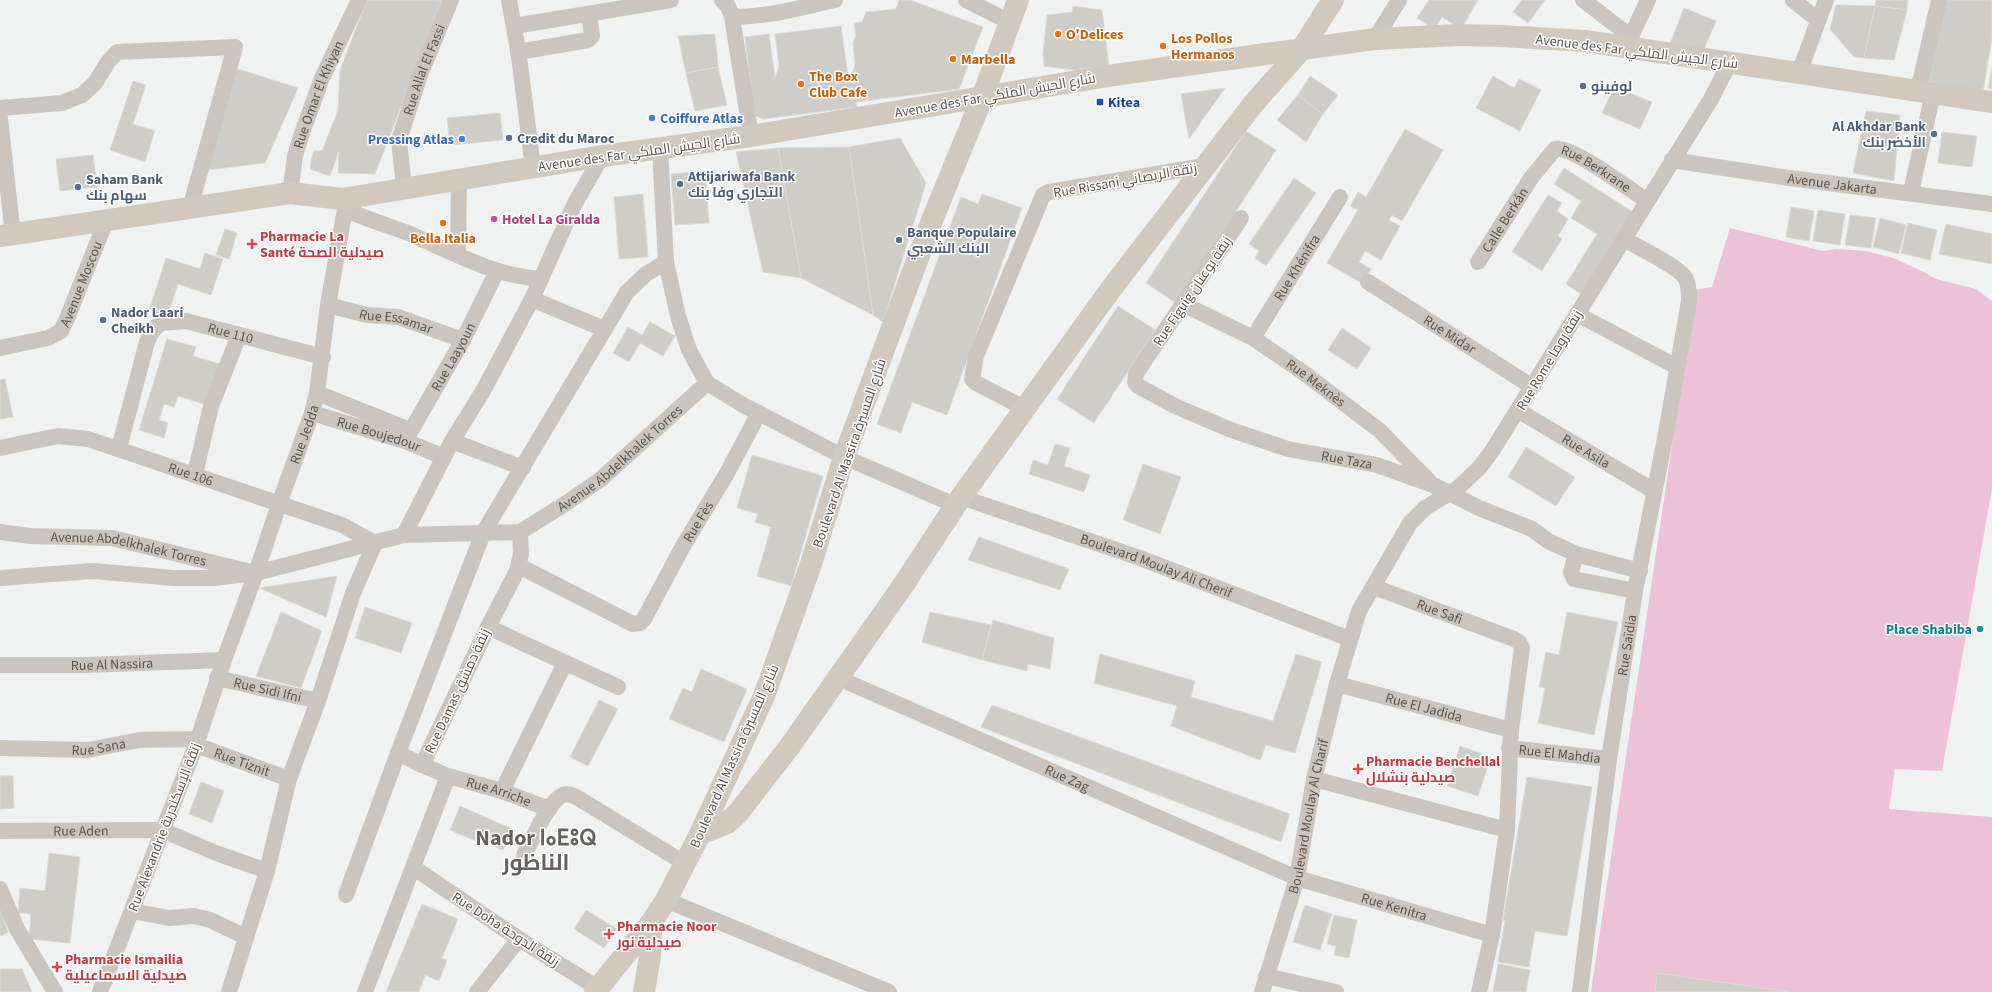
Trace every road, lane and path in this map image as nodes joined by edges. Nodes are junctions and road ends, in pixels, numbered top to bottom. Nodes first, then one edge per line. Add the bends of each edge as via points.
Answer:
1 (359, 0) edge
2 (451, 0) edge
3 (509, 0) edge
4 (671, 0) edge
5 (722, 0) edge
6 (835, 0) edge
7 (966, 0) edge
8 (1018, 0) edge
9 (1333, 0) edge
10 (1399, 0) edge
11 (1583, 0) edge
12 (1648, 0) edge
13 (1793, 0) edge
14 (1826, 0) edge
15 (1939, 0) edge
16 (585, 15) junction
17 (732, 17) junction
18 (1818, 20) junction
19 (1010, 22) junction
20 (514, 26) junction
21 (1375, 39) junction
22 (1628, 42) junction
23 (1301, 50) junction
24 (518, 52) junction
25 (1730, 62) junction
26 (1799, 73) junction
27 (1926, 92) junction
28 (982, 98) junction
29 (1992, 102) edge
30 (0, 108) edge
31 (0, 118) edge
32 (751, 136) junction
33 (660, 149) junction
34 (602, 156) junction
35 (1672, 160) junction
36 (1204, 166) junction
37 (533, 168) junction
38 (1531, 178) joint
39 (459, 179) junction
40 (404, 188) junction
41 (1911, 192) junction
42 (290, 193) junction
43 (1340, 197) dead end
44 (1647, 201) junction
45 (343, 204) junction
46 (1992, 204) edge
47 (190, 208) junction
48 (1241, 218) dead end
49 (106, 221) junction
50 (6, 236) edge
51 (1624, 239) junction
52 (458, 254) junction
53 (666, 262) junction
54 (1478, 262) dead end
55 (497, 270) junction
56 (540, 279) junction
57 (1368, 282) dead end
58 (532, 299) junction
59 (1184, 304) junction
60 (328, 305) junction
61 (1577, 314) junction
62 (604, 329) junction
63 (239, 335) junction
64 (1253, 338) junction
65 (463, 340) junction
66 (0, 348) edge
67 (323, 357) junction
68 (1143, 363) joint
69 (1677, 367) junction
70 (707, 383) junction
71 (1532, 386) junction
72 (318, 393) junction
73 (1026, 409) junction
74 (1519, 411) junction
75 (312, 413) junction
76 (759, 413) junction
77 (407, 436) junction
78 (452, 441) junction
79 (0, 448) edge
80 (119, 448) junction
81 (444, 457) junction
82 (844, 457) junction
83 (523, 468) junction
84 (195, 474) junction
85 (1433, 485) junction
86 (1654, 491) junction
87 (1448, 494) junction
88 (958, 501) junction
89 (278, 504) junction
90 (0, 532) edge
91 (520, 532) junction
92 (483, 533) junction
93 (404, 535) junction
94 (374, 544) junction
95 (1576, 554) junction
96 (519, 566) junction
97 (1640, 571) junction
98 (256, 573) junction
99 (0, 578) edge
100 (1374, 587) junction
101 (1635, 591) junction
102 (488, 627) junction
103 (1350, 639) junction
104 (224, 660) junction
105 (565, 663) junction
106 (0, 665) edge
107 (217, 678) junction
108 (838, 678) junction
109 (1337, 684) junction
110 (618, 687) dead end
111 (318, 702) junction
112 (1511, 730) junction
113 (197, 742) junction
114 (0, 748) edge
115 (1510, 748) junction
116 (398, 753) junction
117 (1609, 758) junction
118 (422, 765) junction
119 (448, 776) junction
120 (1314, 779) junction
121 (289, 780) junction
122 (502, 791) junction
123 (549, 809) junction
124 (162, 830) junction
125 (1507, 830) junction
126 (0, 831) edge
127 (700, 834) junction
128 (524, 855) dead end
129 (686, 864) junction
130 (414, 868) junction
131 (267, 871) junction
132 (1297, 878) junction
133 (0, 890) edge
134 (346, 895) dead end
135 (666, 900) junction
136 (132, 911) junction
137 (651, 923) junction
138 (1492, 935) junction
139 (246, 937) junction
140 (519, 939) junction
141 (1266, 976) junction
142 (597, 990) edge
143 (54, 992) edge
144 (100, 992) edge
145 (229, 992) edge
146 (365, 992) edge
147 (477, 992) edge
148 (644, 992) edge
149 (888, 992) edge
150 (1262, 992) edge
151 (1336, 992) edge
152 (1479, 992) edge
153 (1580, 992) edge

1 - 42 street, Rue Omar El Khiyan via 322,78 300,136
2 - 40 street, Rue Allal El Fassi via 420,75 398,140
3 - 20 street
4 - 16 street
5 - 17 street via 728,6
6 - 17 street via 757,17
7 - 19 street
8 - 19 main road, Boulevard Al Massira شارع المسيرة
9 - 23 main road
10 - 21 street
11 - 22 street
12 - 22 street
13 - 18 street
14 - 18 street
15 - 27 street
16 - 20 street
16 - 24 street via 590,20 592,36 588,40
17 - 32 street
18 - 26 street
19 - 28 main road, Boulevard Al Massira شارع المسيرة
20 - 24 street
21 - 22 main road, Avenue des Far شارع الجيش الملكي via 1501,36
21 - 23 main road, Avenue des Far شارع الجيش الملكي
22 - 25 main road, Avenue des Far شارع الجيش الملكي
23 - 28 main road, Avenue des Far شارع الجيش الملكي via 1114,75
23 - 36 main road via 1254,103
24 - 37 street
25 - 26 main road, Avenue des Far شارع الجيش الملكي
25 - 35 street, Rue Rome زنقة روما via 1711,99
26 - 27 main road, Avenue des Far شارع الجيش الملكي
27 - 29 main road, Avenue des Far شارع الجيش الملكي
27 - 41 street
28 - 32 main road, Avenue des Far شارع الجيش الملكي
28 - 82 main road, Boulevard Al Massira شارع المسيرة via 931,223
30 - 47 street via 62,103 82,95 95,83 117,52 235,47
31 - 50 street
32 - 33 main road, Avenue des Far شارع الجيش الملكي
33 - 34 main road, Avenue des Far شارع الجيش الملكي
33 - 53 street
34 - 37 main road, Avenue des Far شارع الجيش الملكي
34 - 56 street via 574,205
35 - 41 street, Avenue Jakarta via 1789,178
35 - 44 street, Rue Rome زنقة روما
36 - 73 main road via 1111,289
36 - 73 street, Rue Rissani زنقة الريصاني via 1095,183 1049,192 1043,196 976,356 972,373 972,379 976,383
37 - 39 main road, Avenue des Far شارع الجيش الملكي
38 - 44 street, Rue Berkrane via 1552,151 1560,148 1600,168
38 - 54 street, Calle Berkán
39 - 40 main road, Avenue des Far شارع الجيش الملكي
39 - 52 street
40 - 45 main road, Avenue des Far شارع الجيش الملكي
41 - 46 street, Avenue Jakarta
42 - 45 main road, Avenue des Far شارع الجيش الملكي
42 - 47 main road, Avenue des Far شارع الجيش الملكي
43 - 64 street, Rue Khénifra
44 - 51 street, Rue Rome زنقة روما
45 - 52 street
45 - 60 street, Rue Jedda
47 - 49 main road, Avenue des Far شارع الجيش الملكي
48 - 59 street, Rue Figuig زنقة بوعنان
49 - 50 main road, Avenue des Far شارع الجيش الملكي
49 - 66 street, Avenue Moscou via 61,331 48,338
51 - 61 street, Rue Rome زنقة روما
51 - 69 street, Rue Saïdia via 1662,261 1686,279 1688,301
52 - 55 street
53 - 62 street via 637,281 627,292
53 - 70 street via 678,316 689,350
55 - 56 street
55 - 65 street, Rue Laayoun
56 - 58 street
57 - 71 street, Rue Midar
58 - 62 street
58 - 78 street via 483,391
59 - 64 street, Rue Meknès
59 - 68 street, Rue Figuig زنقة بوعنان
60 - 65 street, Rue Essamar via 366,315 398,316
60 - 67 street, Rue Jedda
61 - 69 street
61 - 71 street, Rue Rome زنقة روما
62 - 83 street
63 - 67 street, Rue 110
63 - 80 street, Rue 110 via 186,321 168,321 157,325 147,342
63 - 84 street via 210,406
64 - 85 street, Rue Meknès via 1379,430
65 - 77 street, Rue Laayoun
67 - 72 street, Rue Jedda
68 - 85 street, Rue Taza via 1136,374 1135,382 1138,386 1174,406 1231,430 1299,452 1377,465
69 - 86 street, Rue Saïdia
70 - 76 street
70 - 91 street, Avenue Abdelkhalek Torres via 601,479
71 - 74 street, Rue Rome زنقة روما
72 - 75 street, Rue Jedda
72 - 77 street
73 - 88 main road
74 - 86 street, Rue Asila
74 - 87 street, Rue Rome زنقة روما via 1480,467
75 - 77 street, Rue Boujedour
75 - 89 street, Rue Jedda
76 - 82 street
76 - 96 street, Rue Fès via 726,476 640,623 633,624
77 - 81 street, Rue Boujedour
78 - 81 street
78 - 83 street
79 - 80 street, Rue 106 via 58,436 88,439
80 - 84 street, Rue 106
81 - 93 street
82 - 88 street
82 - 127 main road, Boulevard Al Massira شارع المسيرة via 811,564 764,696
83 - 92 street
84 - 89 street, Rue 106
85 - 87 street, Rue Taza
86 - 97 street, Rue Saïdia
87 - 95 street, Rue Taza via 1532,529 1548,541
87 - 100 street, Rue Rome زنقة روما via 1425,508 1410,523
88 - 103 street, Boulevard Moulay Ali Cherif via 1140,558
88 - 108 main road
89 - 94 street, Rue 106 via 342,525
89 - 98 street, Rue Jedda
90 - 98 street, Avenue Abdelkhalek Torres via 30,536 112,538
91 - 92 street, Avenue Abdelkhalek Torres
91 - 96 street, Rue Damas زنقة دمشق
92 - 93 street, Avenue Abdelkhalek Torres
92 - 116 street
93 - 94 street, Avenue Abdelkhalek Torres
94 - 98 street, Avenue Abdelkhalek Torres
94 - 111 street via 353,593
95 - 97 street, Rue Taza
95 - 101 street via 1571,572 1574,579
96 - 102 street, Rue Damas زنقة دمشق
97 - 101 street, Rue Saïdia
98 - 99 street, Avenue Abdelkhalek Torres via 213,578 174,578 93,571
98 - 104 street, Rue Jedda
100 - 103 street, Rue Rome زنقة روما via 1359,611
100 - 112 street, Rue Safi via 1519,642 1522,648
101 - 117 street, Rue Saïdia
102 - 105 street
102 - 118 street, Rue Damas زنقة دمشق
103 - 109 street, Boulevard Moulay Al Charif
104 - 106 street, Rue Al Nassira
104 - 107 street, Rue Alexandrie زنقة الإسكندرية
105 - 110 street
105 - 122 street
107 - 111 street, Rue Sidi Ifni
107 - 113 street, Rue Alexandrie زنقة الإسكندرية
108 - 127 main road via 738,813 727,823
108 - 132 street, Rue Zag
109 - 112 street, Rue El Jadida
109 - 120 street, Boulevard Moulay Al Charif
111 - 121 street
112 - 115 street
113 - 114 street, Rue Sana via 139,740 79,750
113 - 121 street, Rue Tiznit
113 - 124 street, Rue Alexandrie زنقة الإسكندرية
115 - 117 street, Rue El Mahdia
115 - 125 street
116 - 118 street
116 - 134 street
117 - 153 street, Rue Saïdia
118 - 119 street, Rue Damas زنقة دمشق
119 - 122 street, Rue Arriche
119 - 130 street
120 - 125 street
120 - 132 street, Boulevard Moulay Al Charif
121 - 131 street
122 - 123 street, Rue Arriche
123 - 128 street
123 - 129 street via 562,795 568,794 578,798
124 - 126 street, Rue Aden
124 - 131 street
124 - 136 street, Rue Alexandrie زنقة الإسكندرية
125 - 138 street
127 - 129 main road, Boulevard Al Massira شارع المسيرة
129 - 135 main road, Boulevard Al Massira شارع المسيرة
130 - 140 street, Rue Doha زنقة الدوحة
130 - 146 street
131 - 139 street
132 - 138 street, Rue Kenitra
132 - 141 street, Boulevard Moulay Al Charif
133 - 143 street via 17,929
135 - 137 main road, Boulevard Al Massira شارع المسيرة
135 - 149 street
136 - 139 street via 169,918 194,916 210,920
136 - 144 street, Rue Alexandrie زنقة الإسكندرية
137 - 142 main road, Boulevard Al Massira شارع المسيرة
137 - 148 main road via 650,956
138 - 152 street
139 - 145 street
140 - 142 street, Rue Doha زنقة الدوحة
140 - 147 street
141 - 150 street, Boulevard Moulay Al Charif
141 - 151 street

